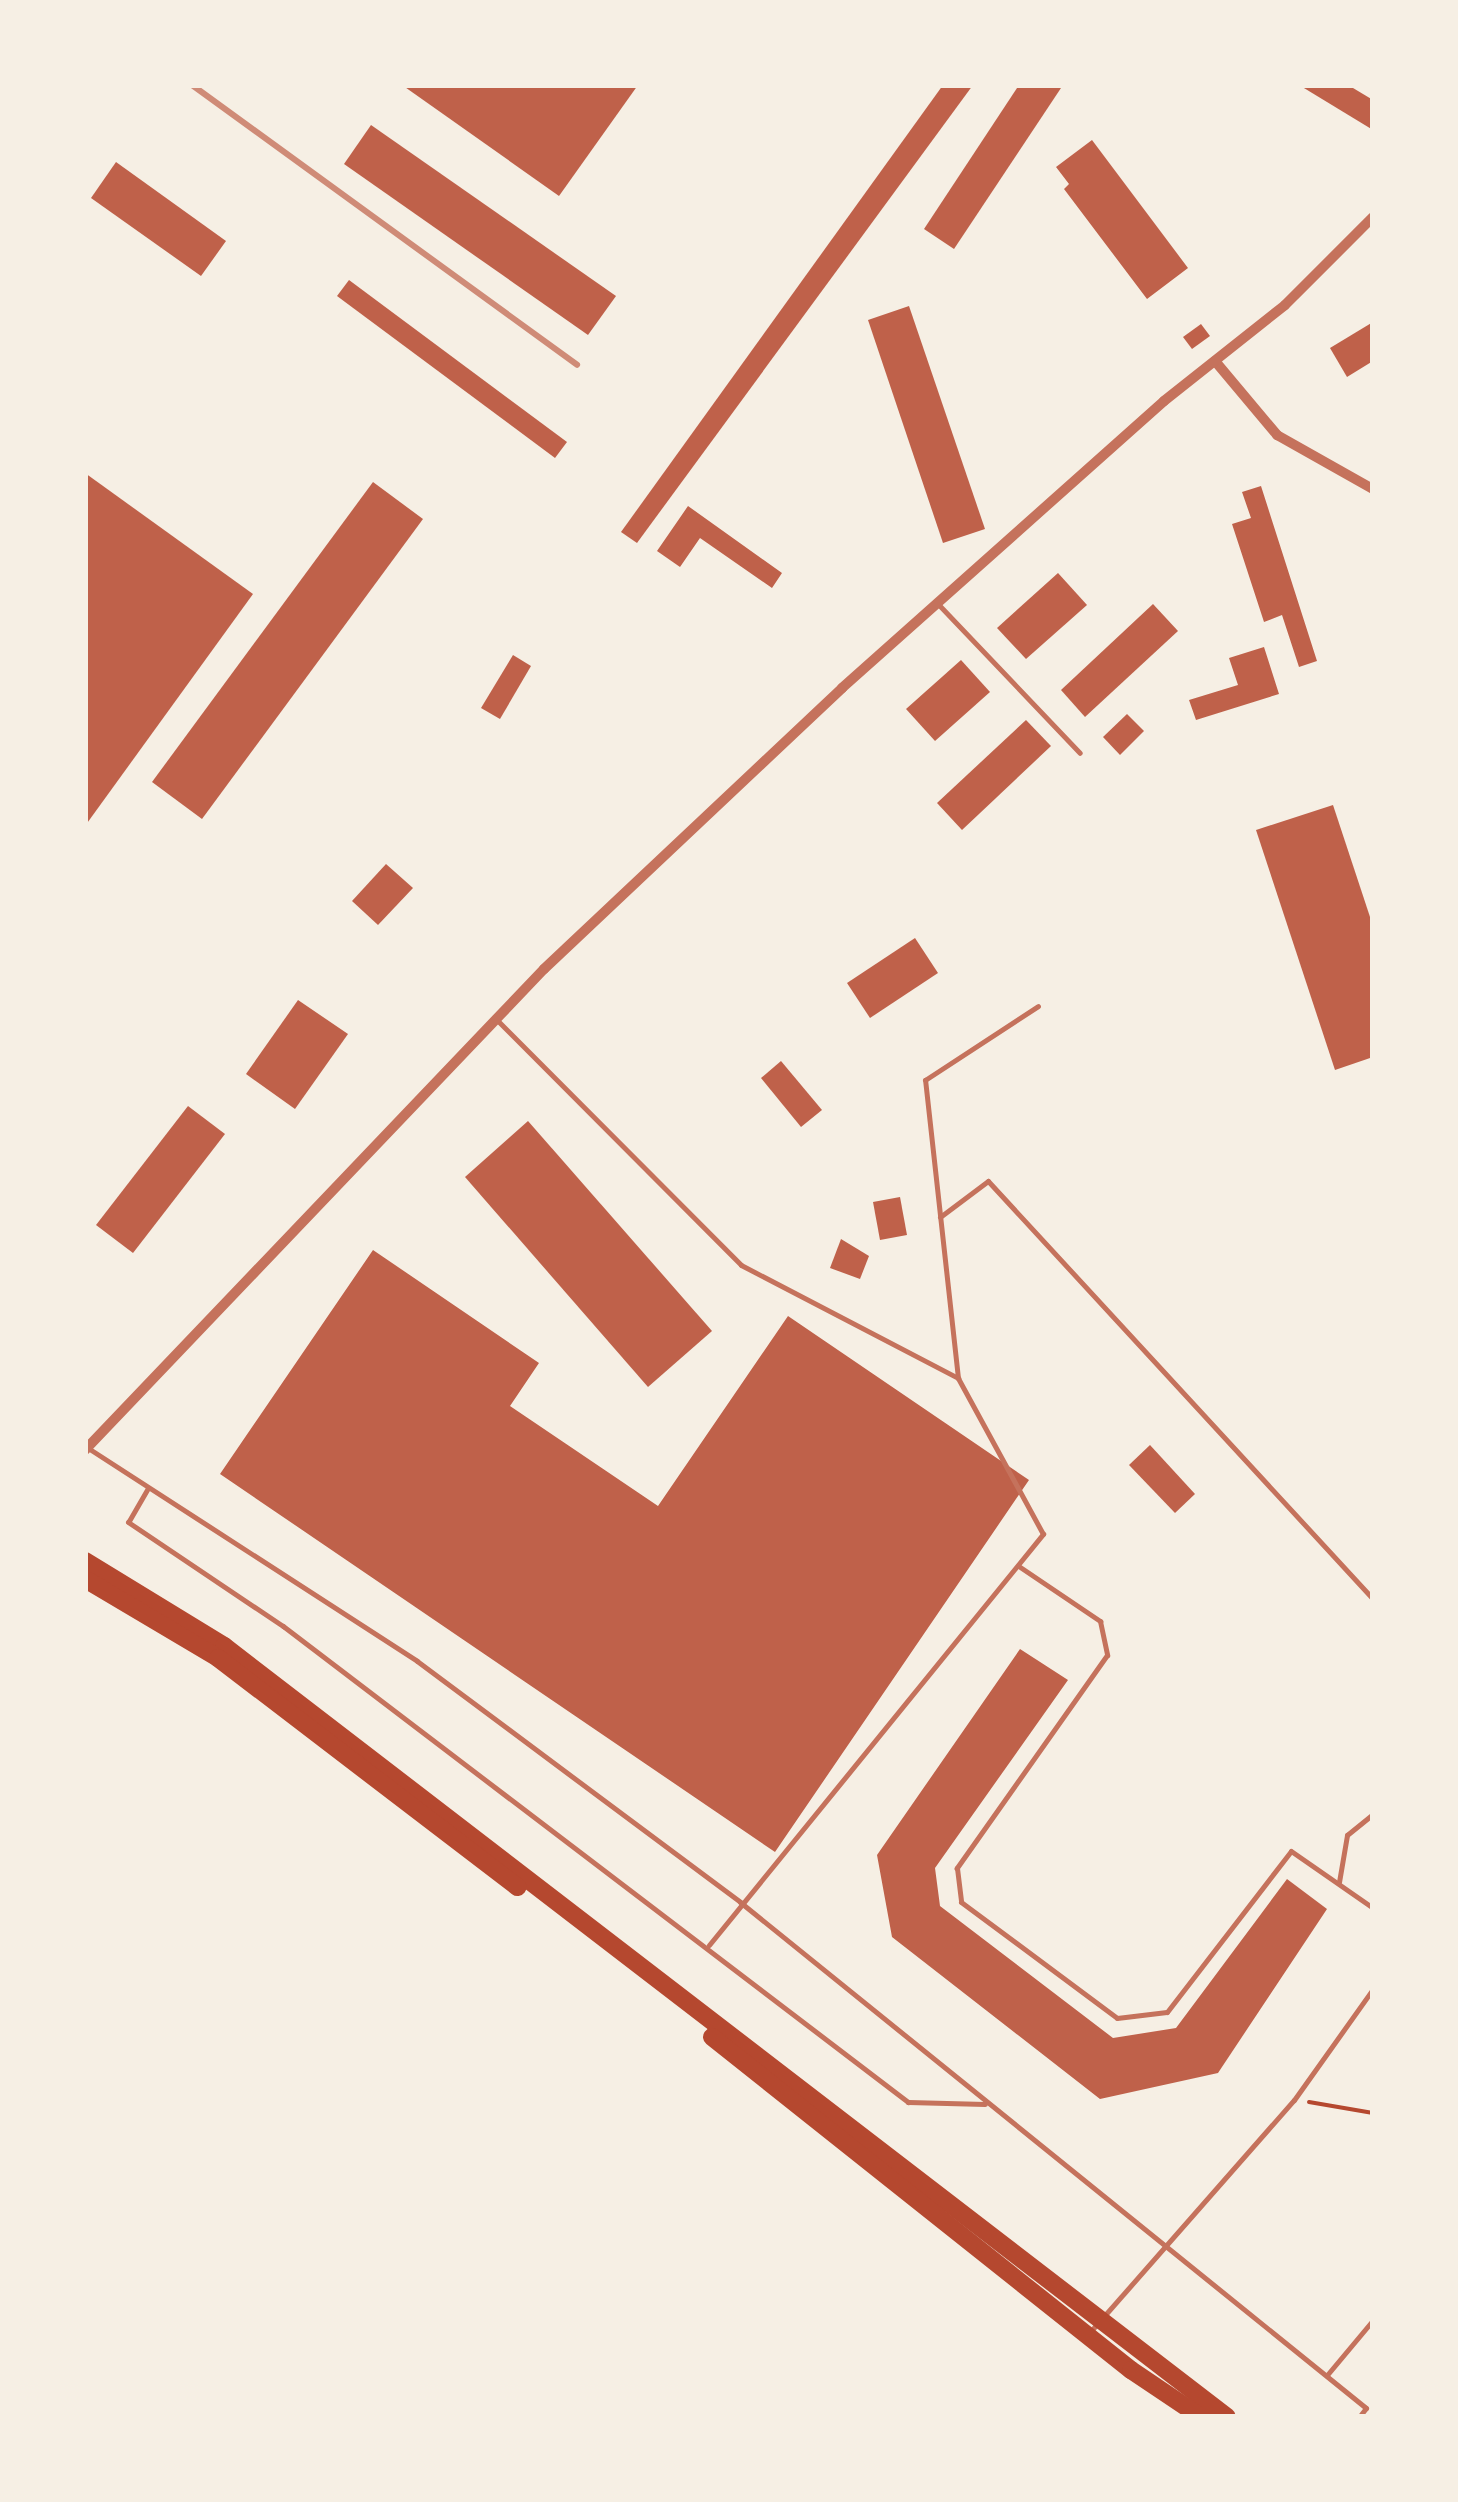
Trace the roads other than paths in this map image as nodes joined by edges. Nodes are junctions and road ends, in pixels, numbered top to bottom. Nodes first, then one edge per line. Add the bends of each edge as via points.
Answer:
1 (1373, 218) edge
2 (1214, 361) junction
3 (1373, 489) edge
4 (937, 603) junction
5 (1080, 753) dead end
6 (1038, 1006) dead end
7 (496, 1019) junction
8 (940, 1216) junction
9 (958, 1378) junction
10 (86, 1448) edge
11 (148, 1487) junction
12 (85, 1562) edge
13 (1020, 1566) junction
14 (85, 1579) edge
15 (1373, 1599) edge
16 (1373, 1814) edge
17 (1338, 1884) junction
18 (740, 1902) junction
19 (1373, 1908) edge
20 (708, 1945) junction
21 (1373, 1989) edge
22 (988, 2104) junction
23 (1166, 2248) junction
24 (1102, 2319) junction
25 (1373, 2320) edge
26 (1088, 2334) junction
27 (1326, 2376) junction
28 (1373, 2402) edge
29 (1366, 2408) junction
30 (1201, 2417) edge
31 (1228, 2417) edge
32 (1358, 2417) edge

1 - 2 street via 1285,305
2 - 3 street via 1277,434
2 - 4 street
4 - 5 lane
4 - 7 street
6 - 8 lane via 925,1080
7 - 9 lane via 741,1265
7 - 10 street
8 - 9 lane
8 - 15 lane via 988,1181
9 - 13 lane via 1043,1534
10 - 11 lane
11 - 18 lane via 417,1661
11 - 20 lane via 128,1522 283,1626
12 - 24 main road via 224,1646
13 - 17 lane via 1100,1621 1106,1655 957,1868 962,1902 1116,2018 1166,2012 1291,1851
13 - 18 lane
14 - 26 main road via 218,1658 934,2208
16 - 17 lane via 1347,1835
17 - 19 lane
18 - 20 lane
18 - 22 lane
20 - 22 lane via 908,2102
21 - 23 lane via 1294,2100
22 - 23 lane
23 - 24 lane
23 - 27 lane
24 - 26 lane
24 - 31 main road
25 - 27 lane
26 - 30 main road
27 - 29 lane
28 - 29 lane
29 - 32 lane

